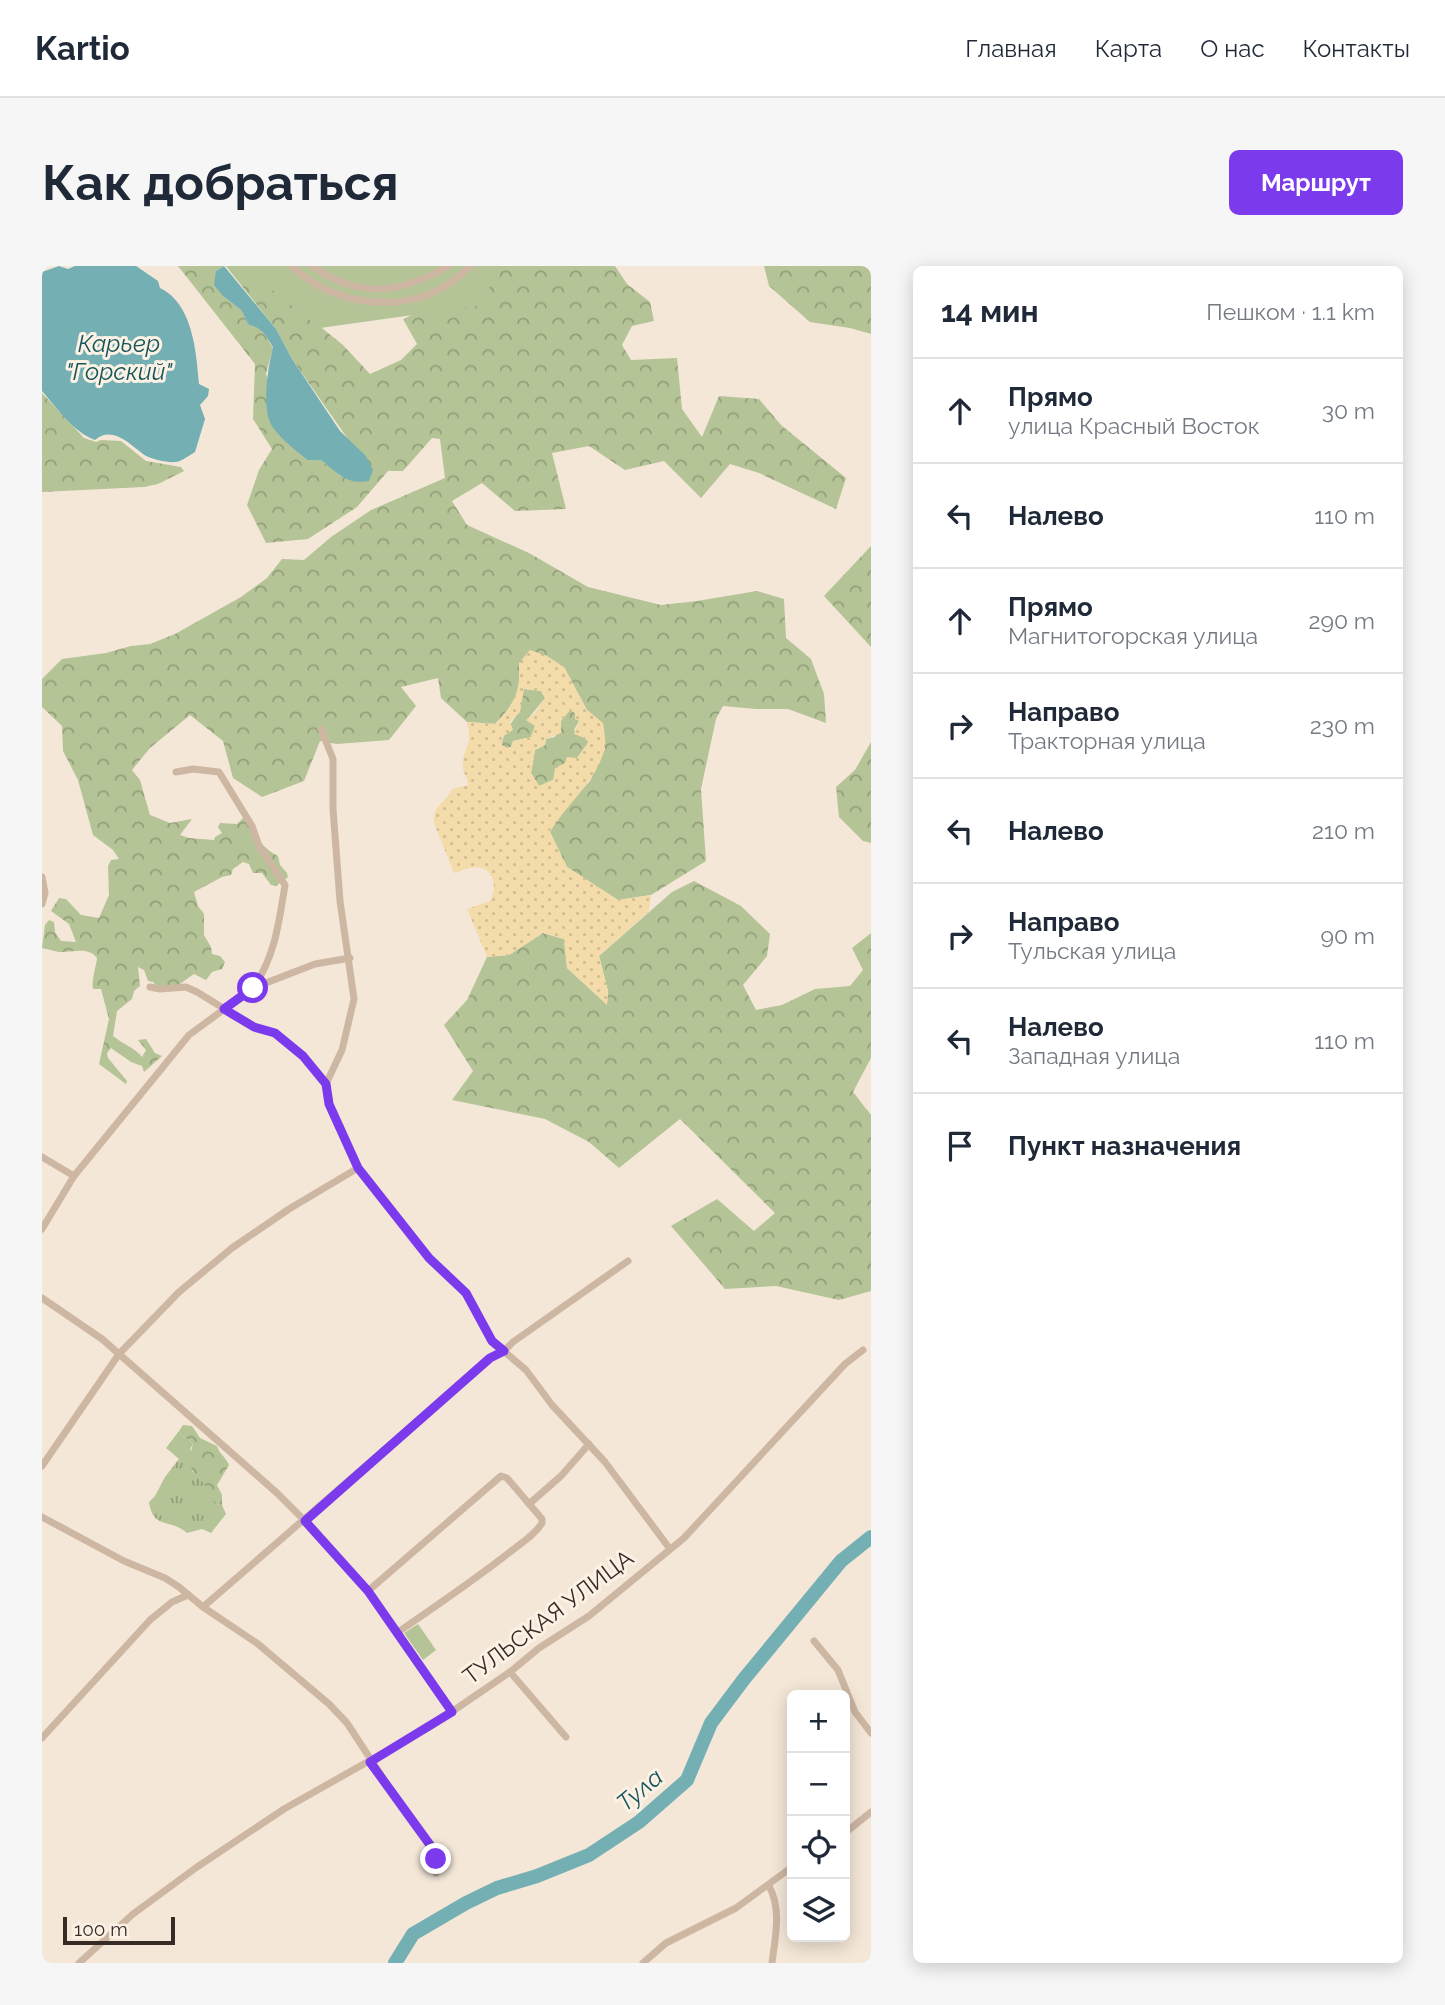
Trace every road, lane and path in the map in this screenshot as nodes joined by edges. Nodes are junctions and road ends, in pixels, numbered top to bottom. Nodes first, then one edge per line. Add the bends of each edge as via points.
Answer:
1 (292, 266) edge
2 (312, 266) edge
3 (448, 266) edge
4 (471, 266) edge
5 (321, 729) dead end
6 (176, 772) dead end
7 (42, 877) edge
8 (42, 904) edge
9 (350, 958) junction
10 (150, 987) dead end
11 (253, 988) junction
12 (224, 1009) junction
13 (326, 1084) junction
14 (42, 1157) edge
15 (358, 1168) junction
16 (74, 1177) junction
17 (42, 1229) edge
18 (628, 1261) dead end
19 (42, 1298) edge
20 (863, 1350) dead end
21 (504, 1351) junction
22 (119, 1354) junction
23 (589, 1444) junction
24 (42, 1466) edge
25 (529, 1503) junction
26 (42, 1517) edge
27 (305, 1521) junction
28 (670, 1549) junction
29 (368, 1591) junction
30 (188, 1595) junction
31 (203, 1606) junction
32 (398, 1632) junction
33 (814, 1641) dead end
34 (510, 1672) junction
35 (452, 1712) junction
36 (871, 1733) edge
37 (566, 1737) dead end
38 (42, 1738) edge
39 (370, 1762) junction
40 (871, 1812) edge
41 (850, 1829) edge
42 (787, 1871) edge
43 (436, 1872) dead end
44 (769, 1886) junction
45 (79, 1963) edge
46 (643, 1963) edge
47 (772, 1963) edge

1 - 4 street via 327,290 372,302 398,302 430,294
2 - 3 street via 349,285 374,290 410,285
5 - 9 street via 333,759 340,901
6 - 11 street via 219,772 285,886 274,945
7 - 8 street
9 - 11 street via 316,964
9 - 13 street via 354,999 350,1023
10 - 12 street via 186,987
11 - 12 street
12 - 13 street via 290,1043
12 - 16 street via 189,1035
13 - 15 street via 329,1104
14 - 16 street
15 - 21 street via 429,1258 466,1293 492,1341
15 - 22 street via 232,1248 179,1292
16 - 17 street
18 - 21 street
19 - 22 street
20 - 28 street, ТУЛЬСКАЯ УЛИЦА
21 - 23 street
21 - 27 street via 490,1358
22 - 24 street
22 - 27 street
23 - 25 street
23 - 28 street
25 - 29 street via 508,1478 500,1476
25 - 32 street via 541,1519 536,1531
26 - 30 street via 165,1578
27 - 29 street
27 - 31 street
28 - 34 street, ТУЛЬСКАЯ УЛИЦА via 589,1616
29 - 32 street
30 - 31 street
30 - 38 street via 150,1620
31 - 39 street via 258,1644 329,1704 347,1723
32 - 35 street
33 - 36 street via 838,1670 855,1712
34 - 35 street, ТУЛЬСКАЯ УЛИЦА
34 - 37 street
35 - 39 street, ТУЛЬСКАЯ УЛИЦА
39 - 43 street via 433,1849
39 - 45 street, ТУЛЬСКАЯ УЛИЦА via 284,1809 197,1867 133,1914
40 - 41 street
42 - 44 street
44 - 46 street via 666,1943
44 - 47 street via 777,1906

